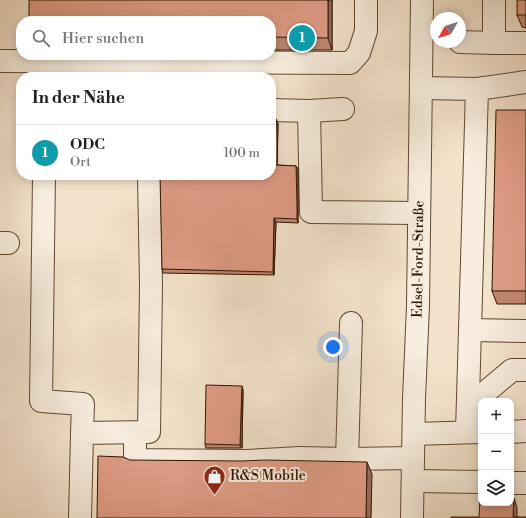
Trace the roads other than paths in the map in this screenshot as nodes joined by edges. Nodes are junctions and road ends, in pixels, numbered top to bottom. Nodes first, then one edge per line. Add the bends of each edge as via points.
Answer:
1 (366, 0) edge
2 (422, 0) edge
3 (494, 0) edge
4 (429, 41) edge
5 (466, 42) edge
6 (494, 43) junction
7 (526, 44) edge
8 (0, 61) edge
9 (526, 82) edge
10 (421, 88) junction
11 (477, 89) junction
12 (344, 109) dead end
13 (276, 110) edge
14 (309, 111) junction
15 (44, 180) edge
16 (149, 180) edge
17 (419, 213) junction
18 (351, 323) dead end
19 (470, 330) junction
20 (526, 331) edge
21 (526, 370) edge
22 (468, 407) junction
23 (474, 432) edge
24 (514, 432) edge
25 (526, 432) edge
26 (82, 433) junction
27 (135, 433) junction
28 (414, 434) junction
29 (413, 458) junction
30 (347, 459) junction
31 (413, 481) junction
32 (478, 482) edge
33 (514, 483) edge
34 (526, 483) edge
35 (80, 518) edge
36 (412, 518) edge

1 - 8 street via 366,31 359,53 350,63
2 - 4 street, Edsel-Ford-Straße
3 - 6 street
4 - 10 street, Edsel-Ford-Straße
5 - 6 street
6 - 7 street
9 - 11 street
10 - 11 street
10 - 17 street, Edsel-Ford-Straße
11 - 19 street
12 - 14 street
13 - 14 street
14 - 17 street via 311,212
15 - 26 street via 41,401 83,404
16 - 27 street via 151,284 148,432
17 - 28 street, Edsel-Ford-Straße
18 - 30 street
19 - 20 street
19 - 22 street
21 - 22 street via 512,370
22 - 23 street
23 - 28 street
24 - 25 street
26 - 27 street
26 - 35 street
27 - 30 street via 135,460
28 - 29 street, Edsel-Ford-Straße
29 - 30 street
29 - 31 street, Edsel-Ford-Straße
31 - 32 street
31 - 36 street, Edsel-Ford-Straße
33 - 34 street

